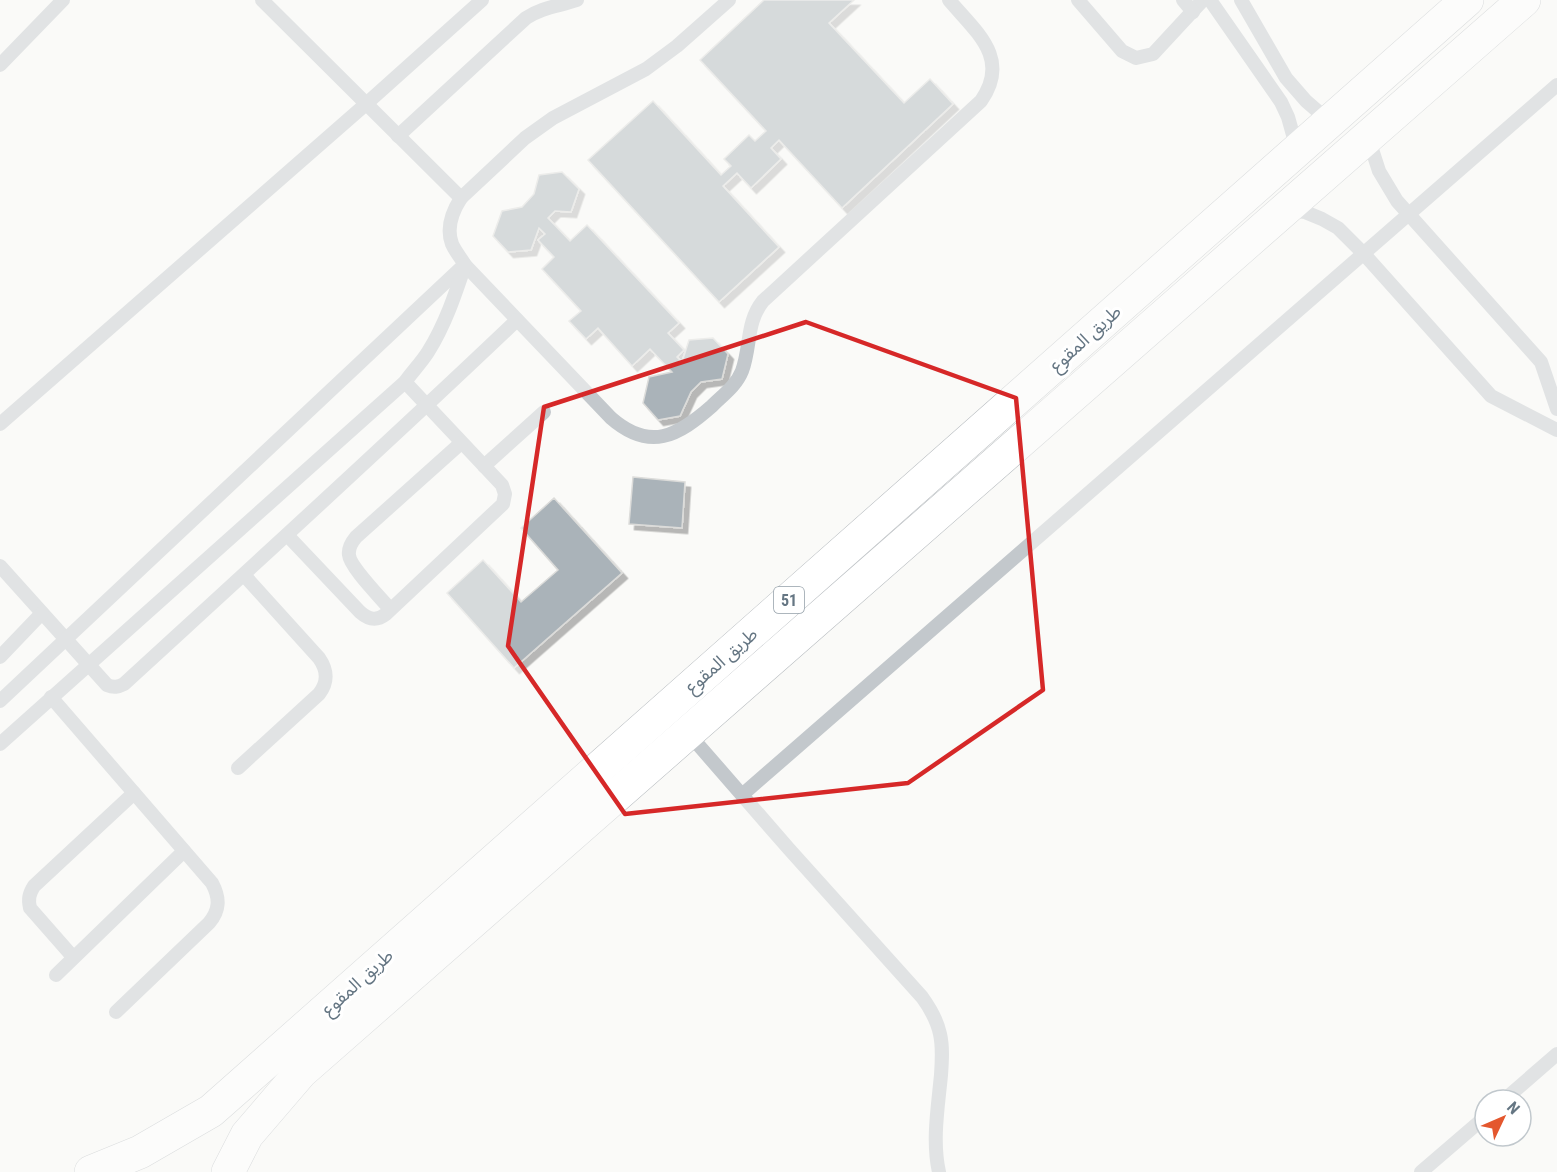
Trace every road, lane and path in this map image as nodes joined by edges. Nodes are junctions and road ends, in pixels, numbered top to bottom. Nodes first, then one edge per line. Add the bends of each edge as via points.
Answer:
1 (63, 0) edge
2 (262, 0) edge
3 (482, 0) edge
4 (578, 0) edge
5 (729, 0) edge
6 (949, 0) edge
7 (1078, 0) edge
8 (1182, 0) edge
9 (1203, 0) edge
10 (1210, 0) edge
11 (1241, 0) edge
12 (1467, 0) edge
13 (1524, 0) edge
14 (544, 4) edge
15 (1193, 12) junction
16 (0, 65) edge
17 (1286, 78) junction
18 (1557, 84) edge
19 (1272, 88) junction
20 (366, 105) junction
21 (1329, 121) junction
22 (398, 136) junction
23 (1368, 137) junction
24 (1297, 149) junction
25 (461, 198) junction
26 (1287, 209) junction
27 (1408, 215) junction
28 (1364, 254) junction
29 (465, 265) junction
30 (517, 320) junction
31 (405, 382) junction
32 (427, 406) junction
33 (1557, 410) edge
34 (544, 412) dead end
35 (0, 424) edge
36 (1557, 430) edge
37 (461, 442) junction
38 (484, 466) junction
39 (287, 535) junction
40 (0, 566) edge
41 (244, 575) junction
42 (390, 609) junction
43 (42, 613) junction
44 (65, 639) junction
45 (0, 657) edge
46 (88, 665) junction
47 (51, 698) junction
48 (0, 701) edge
49 (688, 733) junction
50 (0, 744) edge
51 (238, 768) dead end
52 (134, 793) junction
53 (742, 795) junction
54 (184, 851) junction
55 (73, 957) junction
56 (56, 975) dead end
57 (116, 1012) dead end
58 (1557, 1054) edge
59 (1518, 1088) edge
60 (1473, 1127) edge
61 (91, 1172) edge
62 (228, 1172) edge
63 (939, 1172) edge
64 (1421, 1172) edge

1 - 16 lane
2 - 20 lane
3 - 20 lane
4 - 14 lane
5 - 25 lane via 646,69 538,128
6 - 30 lane via 989,50 993,68 988,92 763,301 751,323 739,378 695,420 668,435 652,437 622,428
7 - 15 lane via 1122,51 1136,58 1153,54
8 - 15 lane
9 - 15 lane
10 - 19 lane
11 - 17 lane
12 - 21 main road, طريق المقوع / 51
13 - 23 main road, طريق المقوع / 51
14 - 22 lane
17 - 19 lane
17 - 21 lane
18 - 27 lane
19 - 24 lane via 1288,117
20 - 22 lane
20 - 35 lane
21 - 24 main road, طريق المقوع / 51
22 - 25 lane
23 - 26 main road, طريق المقوع / 51
23 - 27 lane via 1379,171
24 - 61 main road, طريق المقوع / 51 via 211,1111 140,1152
25 - 29 lane via 450,220 450,232 452,244
26 - 28 lane via 1305,212 1338,228
26 - 49 main road, طريق المقوع / 51
27 - 28 lane
27 - 33 lane via 1541,362
28 - 36 lane via 1491,396
28 - 53 lane
29 - 30 lane
29 - 31 lane via 443,324
29 - 44 lane
30 - 32 lane
31 - 32 lane
31 - 46 lane
32 - 37 lane
32 - 39 lane
34 - 38 lane
37 - 38 lane
37 - 42 lane via 349,547 353,565
38 - 42 lane via 506,494 503,504
39 - 41 lane
39 - 42 lane via 364,616 381,618
40 - 43 lane
41 - 46 lane via 124,684 107,685
41 - 51 lane via 319,658 326,680 319,694
43 - 44 lane
43 - 45 lane
44 - 46 lane
44 - 48 lane
46 - 47 lane
47 - 50 lane
47 - 52 lane
49 - 53 lane
49 - 62 main road, طريق المقوع / 51 via 301,1072 248,1135
52 - 54 lane
52 - 55 lane via 30,892 30,908
53 - 63 lane via 933,1013 942,1053 936,1139
54 - 55 lane
54 - 57 lane via 217,891 217,910 209,923
55 - 56 lane
58 - 59 lane
60 - 64 lane

